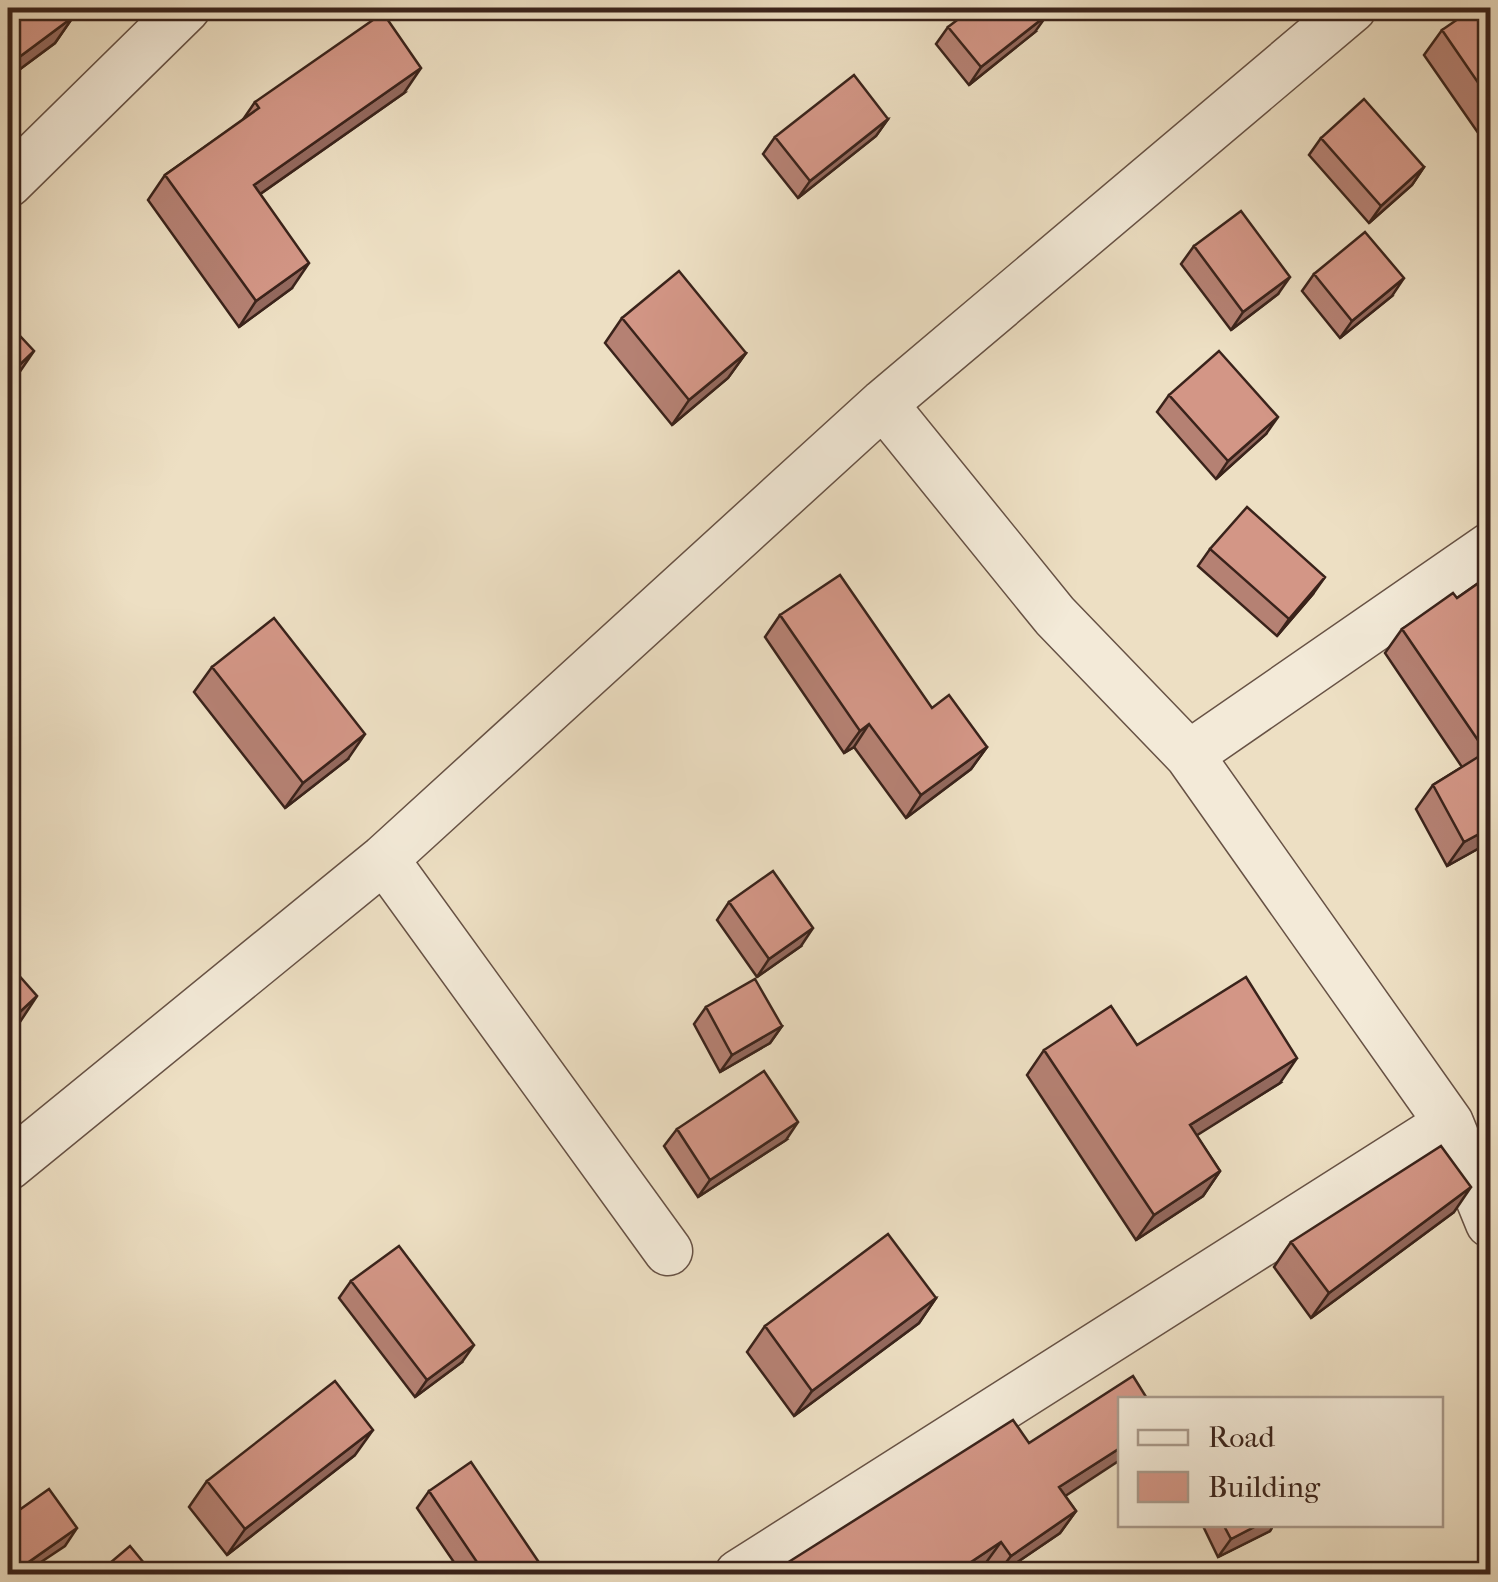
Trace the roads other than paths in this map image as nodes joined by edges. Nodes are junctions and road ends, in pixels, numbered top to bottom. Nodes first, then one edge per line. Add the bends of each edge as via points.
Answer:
1 (186, 8) edge
2 (1352, 8) edge
3 (8, 183) edge
4 (884, 404) junction
5 (1490, 547) edge
6 (1189, 755) junction
7 (384, 859) junction
8 (1449, 1124) junction
9 (8, 1166) edge
10 (1490, 1222) edge
11 (668, 1250) dead end
12 (739, 1574) edge

1 - 3 street
2 - 4 street
4 - 6 street via 1056,616
4 - 7 street
5 - 6 street
6 - 8 street
7 - 9 street
7 - 11 street
8 - 10 street
8 - 12 street

